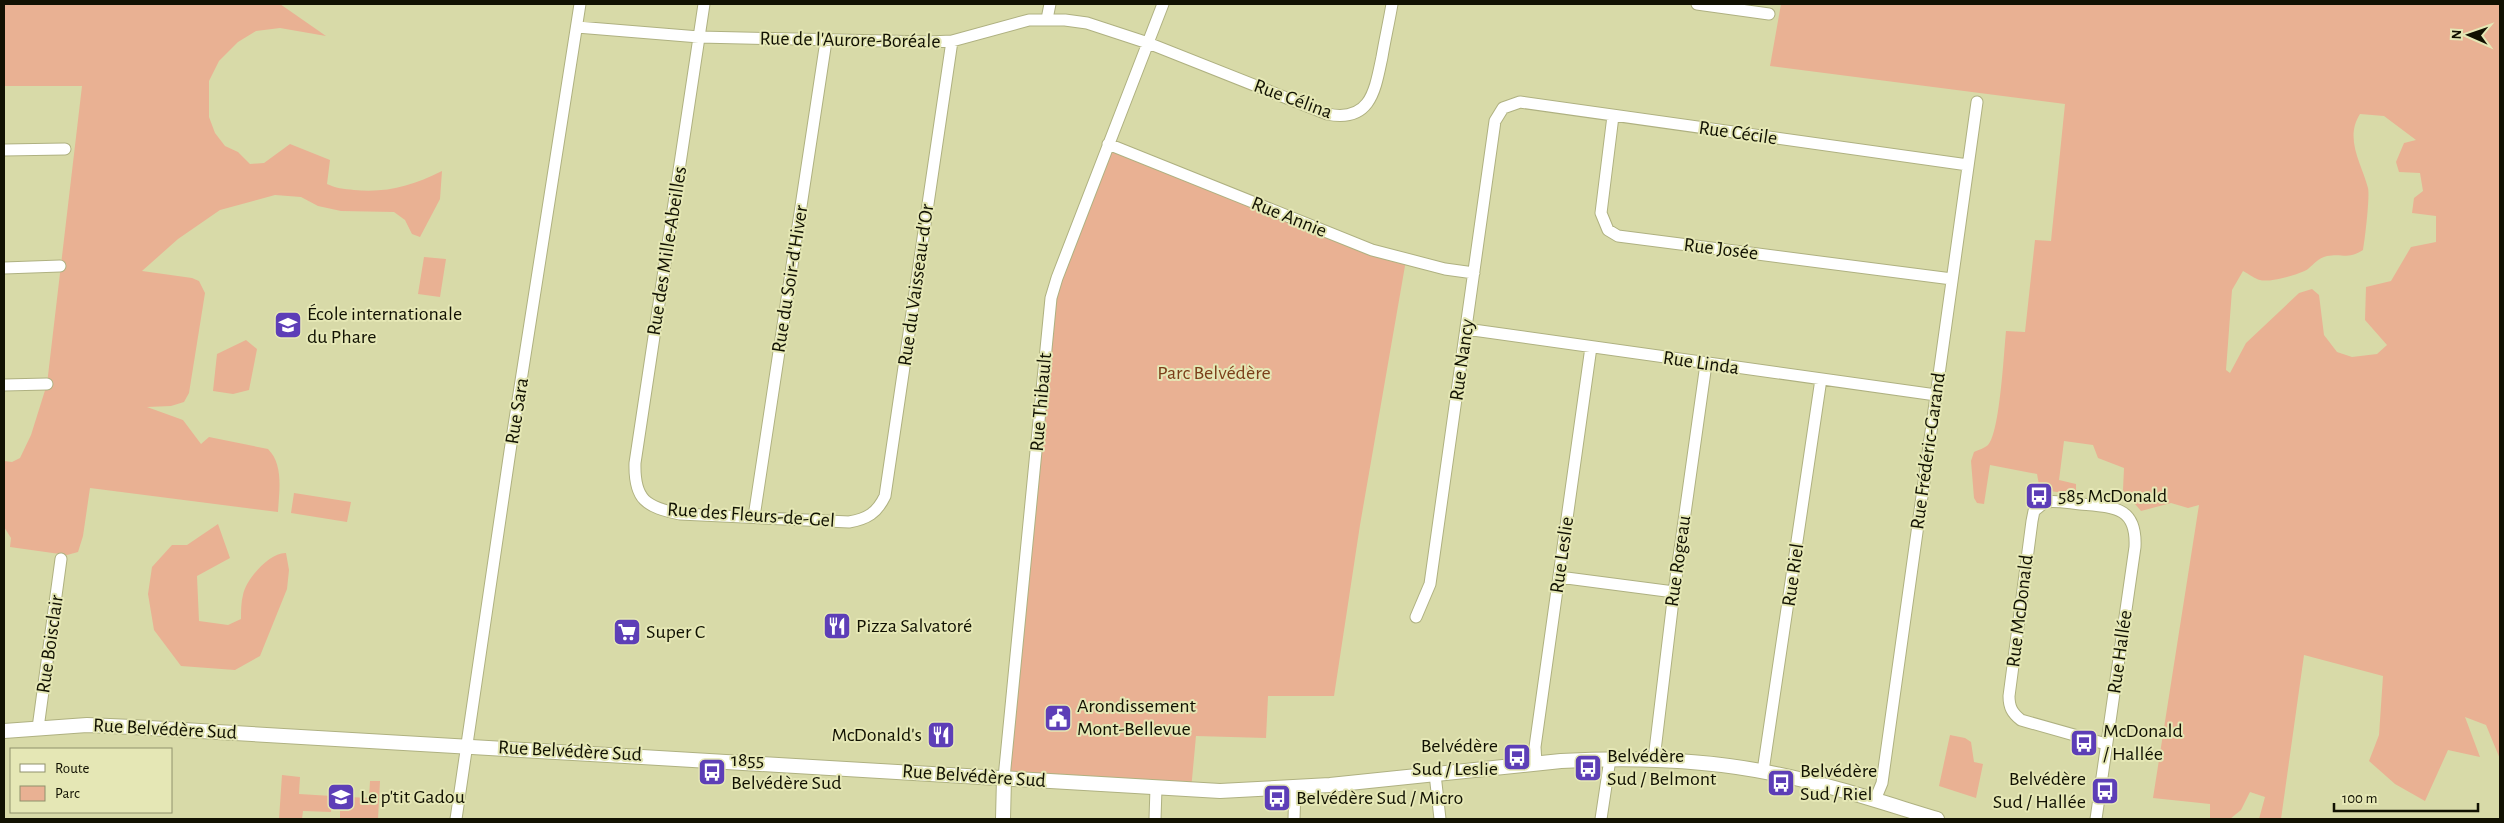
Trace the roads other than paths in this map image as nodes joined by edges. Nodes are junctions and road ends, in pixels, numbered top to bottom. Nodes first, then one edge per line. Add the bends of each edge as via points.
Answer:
1 (580, 4) edge
2 (704, 4) edge
3 (1050, 4) edge
4 (1163, 4) edge
5 (1392, 4) edge
6 (1697, 4) edge
7 (1770, 14) dead end
8 (1047, 19) junction
9 (577, 27) junction
10 (699, 38) junction
11 (826, 41) junction
12 (952, 41) junction
13 (1148, 43) junction
14 (1977, 102) dead end
15 (1508, 105) joint
16 (1613, 116) junction
17 (1108, 144) junction
18 (65, 148) dead end
19 (4, 150) edge
20 (1968, 165) junction
21 (60, 266) dead end
22 (4, 268) edge
23 (1474, 273) junction
24 (1952, 279) junction
25 (1466, 329) junction
26 (1591, 347) junction
27 (1706, 364) junction
28 (1821, 379) junction
29 (46, 384) dead end
30 (4, 385) edge
31 (1936, 395) junction
32 (642, 498) joint
33 (754, 517) junction
34 (2129, 517) joint
35 (863, 520) joint
36 (61, 560) dead end
37 (1559, 577) junction
38 (1674, 592) junction
39 (1416, 616) dead end
40 (38, 728) junction
41 (4, 732) edge
42 (2106, 744) junction
43 (467, 746) junction
44 (1610, 759) junction
45 (1654, 759) junction
46 (1536, 763) junction
47 (1763, 771) junction
48 (1435, 774) junction
49 (1004, 778) junction
50 (1156, 788) junction
51 (1295, 788) junction
52 (1876, 800) junction
53 (456, 819) edge
54 (1003, 819) edge
55 (1155, 819) edge
56 (1294, 819) edge
57 (1440, 819) edge
58 (1601, 819) edge
59 (1937, 819) edge
60 (2096, 819) edge

1 - 9 street, Rue Sara
2 - 10 street, Rue des Mille-Abeilles
3 - 8 street
4 - 13 street, Rue Thibault
5 - 13 street, Rue Célina via 1374,90 1366,106 1349,116 1327,114
6 - 7 street
8 - 12 street, Rue de l'Aurore-Boréale via 1011,24
8 - 13 street, Rue de l'Aurore-Boréale via 1087,23
9 - 10 street, Rue de l'Aurore-Boréale
9 - 43 street, Rue Sara
10 - 11 street, Rue de l'Aurore-Boréale
10 - 32 street, Rue des Mille-Abeilles via 635,464 637,489
11 - 12 street, Rue de l'Aurore-Boréale
11 - 33 street, Rue du Soir-d'Hiver
12 - 35 street, Rue du Vaisseau-d'Or via 885,496 876,512
13 - 17 street, Rue Thibault
14 - 20 street, Rue Frédéric-Garand
15 - 16 street, Rue Cécile via 1520,102
15 - 23 street, Rue Nancy via 1500,111 1495,122
16 - 20 street, Rue Cécile
16 - 24 street, Rue Josée via 1601,213 1608,230 1618,236
17 - 23 street, Rue Annie via 1372,250
17 - 49 street, Rue Thibault via 1056,278 1050,304
18 - 19 street
20 - 24 street, Rue Frédéric-Garand
21 - 22 street
23 - 25 street, Rue Nancy
24 - 31 street, Rue Frédéric-Garand
25 - 26 street, Rue Linda
25 - 39 street, Rue Nancy via 1430,584
26 - 27 street, Rue Linda
26 - 37 street, Rue Leslie
27 - 28 street, Rue Linda
27 - 38 street, Rue Rogeau
28 - 31 street, Rue Linda
28 - 47 street, Rue Riel
29 - 30 street
31 - 52 street, Rue Frédéric-Garand via 1882,783
32 - 33 street, Rue des Fleurs-de-Gel via 652,507 680,514
33 - 35 street, Rue des Fleurs-de-Gel via 838,522
34 - 42 street, Rue Hallée via 2136,533 2135,547
34 - 42 street, Rue McDonald via 2114,508 2051,501 2034,510 2009,696 2009,706 2021,720
36 - 40 street, Rue Boisclair
37 - 38 street
37 - 46 street, Rue Leslie via 1535,747
38 - 45 street, Rue Rogeau
40 - 41 street, Rue Belvédère Sud
40 - 43 street, Rue Belvédère Sud via 132,726
42 - 60 street, Rue Hallée
43 - 49 street, Rue Belvédère Sud
43 - 53 street, Rue Sara
44 - 45 street, Rue Belvédère Sud
44 - 46 street, Rue Belvédère Sud
44 - 58 street
45 - 47 street, Rue Belvédère Sud
46 - 48 street, Rue Belvédère Sud
47 - 52 street, Rue Belvédère Sud
48 - 51 street, Rue Belvédère Sud
48 - 57 street
49 - 50 street, Rue Belvédère Sud
49 - 54 street, Rue Thibault
50 - 51 street, Rue Belvédère Sud via 1220,791
50 - 55 street
51 - 56 street
52 - 59 street, Rue Belvédère Sud

